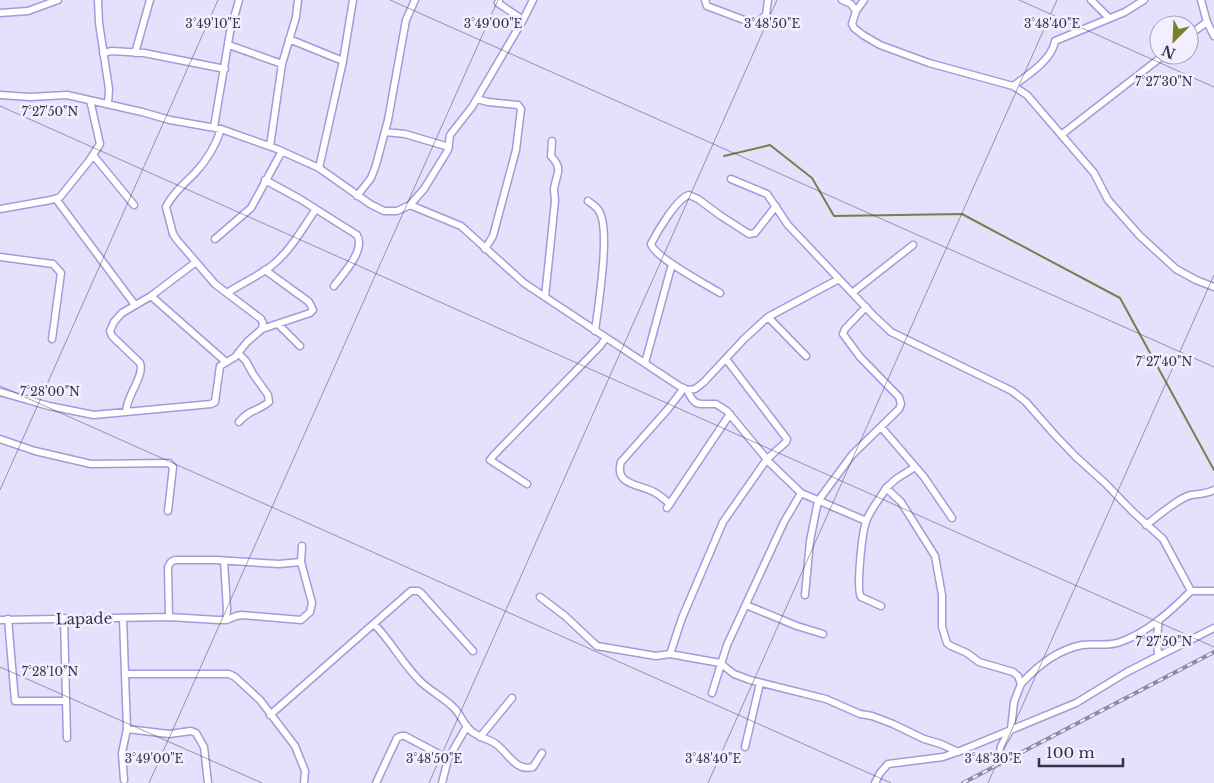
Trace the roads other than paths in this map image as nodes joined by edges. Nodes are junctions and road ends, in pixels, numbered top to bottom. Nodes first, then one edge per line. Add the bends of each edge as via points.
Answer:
1 (58, 0) edge
2 (98, 0) edge
3 (150, 0) edge
4 (239, 0) edge
5 (298, 0) edge
6 (353, 0) edge
7 (415, 0) edge
8 (500, 0) edge
9 (533, 0) edge
10 (705, 0) edge
11 (768, 0) edge
12 (842, 0) edge
13 (864, 0) edge
14 (1091, 0) edge
15 (1144, 0) edge
16 (1201, 0) edge
17 (856, 11) junction
18 (0, 13) edge
19 (1109, 18) junction
20 (523, 20) junction
21 (1207, 22) junction
22 (1199, 28) edge
23 (1214, 36) edge
24 (289, 39) junction
25 (230, 45) junction
26 (103, 53) junction
27 (135, 53) junction
28 (344, 61) junction
29 (282, 64) junction
30 (1151, 65) edge
31 (225, 69) junction
32 (1012, 86) junction
33 (0, 95) edge
34 (477, 99) junction
35 (90, 100) junction
36 (108, 104) junction
37 (217, 128) junction
38 (385, 132) junction
39 (1061, 135) junction
40 (552, 141) dead end
41 (270, 146) junction
42 (449, 147) junction
43 (282, 151) junction
44 (93, 155) junction
45 (319, 168) junction
46 (265, 180) junction
47 (731, 180) dead end
48 (357, 196) junction
49 (56, 199) junction
50 (588, 201) dead end
51 (134, 205) dead end
52 (410, 205) junction
53 (776, 206) junction
54 (0, 209) edge
55 (316, 209) junction
56 (215, 239) dead end
57 (913, 244) dead end
58 (485, 249) junction
59 (0, 257) edge
60 (196, 262) junction
61 (672, 264) junction
62 (265, 270) junction
63 (839, 279) junction
64 (334, 286) dead end
65 (1214, 287) edge
66 (227, 293) junction
67 (720, 293) dead end
68 (852, 293) junction
69 (151, 296) junction
70 (544, 296) junction
71 (135, 304) junction
72 (866, 307) junction
73 (768, 317) junction
74 (278, 324) junction
75 (262, 329) junction
76 (595, 330) junction
77 (606, 338) junction
78 (52, 339) dead end
79 (300, 346) dead end
80 (238, 353) junction
81 (806, 356) dead end
82 (726, 359) junction
83 (226, 362) junction
84 (644, 363) junction
85 (686, 389) junction
86 (0, 392) edge
87 (126, 412) junction
88 (730, 414) junction
89 (239, 422) dead end
90 (881, 426) junction
91 (0, 439) edge
92 (767, 460) junction
93 (915, 467) junction
94 (527, 484) dead end
95 (886, 488) junction
96 (1214, 490) edge
97 (801, 493) junction
98 (818, 501) junction
99 (168, 511) dead end
100 (952, 518) dead end
101 (866, 521) junction
102 (1146, 525) junction
103 (302, 546) dead end
104 (224, 561) junction
105 (301, 562) junction
106 (1191, 591) junction
107 (1214, 591) edge
108 (805, 595) dead end
109 (540, 597) dead end
110 (746, 605) junction
111 (881, 606) dead end
112 (169, 617) junction
113 (64, 618) junction
114 (123, 618) junction
115 (8, 619) junction
116 (0, 620) edge
117 (226, 620) junction
118 (1160, 620) junction
119 (374, 624) junction
120 (1214, 628) edge
121 (823, 634) dead end
122 (473, 651) dead end
123 (670, 654) junction
124 (1158, 656) junction
125 (720, 663) junction
126 (125, 674) junction
127 (760, 683) junction
128 (1021, 684) junction
129 (712, 693) dead end
130 (512, 698) dead end
131 (66, 700) junction
132 (270, 715) junction
133 (467, 726) junction
134 (126, 729) junction
135 (1011, 729) junction
136 (480, 737) junction
137 (67, 738) dead end
138 (745, 747) dead end
139 (958, 752) junction
140 (1000, 752) dead end
141 (542, 753) dead end
142 (448, 759) junction
143 (124, 780) dead end
144 (208, 783) edge
145 (304, 783) edge
146 (376, 783) edge
147 (442, 783) edge
148 (875, 783) edge

1 - 18 street via 28,11
2 - 26 street
3 - 27 street
4 - 25 street via 230,32
5 - 24 street
6 - 28 street
7 - 38 street via 406,20
8 - 20 street via 498,3
9 - 20 street
10 - 11 street via 707,6 752,23 766,15
12 - 17 street
13 - 17 street
14 - 19 street
15 - 19 street
16 - 21 street
17 - 32 street via 854,28 880,45 929,63
19 - 32 street via 1055,41 1054,50
20 - 34 street
21 - 22 street
21 - 23 street
24 - 28 street
24 - 29 street
25 - 29 street
25 - 31 street
26 - 27 street
26 - 36 street
27 - 31 street
28 - 45 street
29 - 41 street
30 - 39 street
31 - 37 street via 218,98
32 - 39 street via 1027,95
33 - 35 street via 67,96
34 - 42 street via 450,135
34 - 58 street via 518,105 521,109 516,150 493,236
35 - 36 street
35 - 44 street via 100,142
36 - 37 street
37 - 41 street
37 - 60 street via 217,141 166,207 173,234
38 - 42 street via 405,134
38 - 48 street via 373,173
39 - 65 street via 1094,173 1108,200 1140,236 1176,269
40 - 70 street via 551,156 560,173 554,189
41 - 43 street
42 - 52 street via 424,189
43 - 45 street
43 - 46 street
44 - 49 street via 66,192
44 - 51 street
45 - 48 street
46 - 55 street
46 - 56 street via 251,208
47 - 53 street via 768,194
48 - 52 street via 384,211 397,211
49 - 54 street
49 - 71 street
50 - 76 street via 599,210 602,218 602,277
52 - 58 street via 457,224
53 - 61 street via 755,233 748,234 698,198 685,196 658,229 651,244
53 - 63 street via 788,226
55 - 62 street via 289,249
55 - 64 street via 359,239 359,248
57 - 68 street
58 - 70 street
59 - 78 street via 53,264 61,273
60 - 66 street
60 - 69 street
61 - 67 street
61 - 84 street
62 - 66 street
62 - 74 street via 313,307 310,313
63 - 68 street
63 - 73 street
66 - 75 street via 261,319
68 - 72 street
69 - 71 street
69 - 83 street
70 - 76 street
71 - 87 street via 114,322 110,331 141,367 128,398
72 - 90 street via 843,334 901,400 899,409
72 - 102 street via 890,332 1019,396
73 - 81 street
73 - 82 street
74 - 75 street
74 - 79 street
75 - 80 street
76 - 77 street
77 - 84 street
77 - 94 street via 490,460
80 - 83 street
80 - 89 street via 268,395 269,402
82 - 85 street via 696,388
82 - 92 street via 786,436 786,442
83 - 87 street via 219,368 216,399 211,404
84 - 85 street
85 - 88 street via 696,404 718,404
85 - 88 street via 620,462 618,469 622,479 655,493 668,506
86 - 87 street via 94,415
88 - 92 street
90 - 93 street
90 - 98 street via 852,455
91 - 99 street via 81,463 169,463 173,467
92 - 97 street
92 - 123 street via 715,538
93 - 95 street
93 - 100 street
95 - 101 street
95 - 128 street via 901,502 935,556 942,595 942,627 947,643 979,662 1014,672
96 - 102 street via 1190,495
97 - 98 street
97 - 110 street
98 - 101 street
98 - 108 street
101 - 111 street via 859,594
102 - 106 street via 1163,539
103 - 105 street
104 - 105 street
104 - 112 street via 171,562 168,567
104 - 117 street
105 - 117 street, Lapade via 312,603 305,618 290,620 242,615
106 - 107 street
106 - 118 street
109 - 123 street via 597,646 656,656
110 - 121 street
110 - 125 street
112 - 114 street, Lapade
112 - 117 street, Lapade
113 - 114 street, Lapade
113 - 115 street, Lapade
113 - 131 street
114 - 126 street
115 - 116 street, Lapade
115 - 131 street via 15,701
118 - 124 street
118 - 128 street via 1120,642 1082,645 1066,650 1046,660
119 - 122 street via 411,591 418,591
119 - 132 street
119 - 133 street via 387,636 420,682 454,707
120 - 124 street
123 - 125 street
124 - 135 street via 1076,702
125 - 127 street via 734,674
125 - 129 street
126 - 132 street via 229,674 260,700
126 - 134 street
127 - 138 street
127 - 139 street via 826,699
128 - 135 street via 1014,702
130 - 136 street
131 - 137 street
132 - 145 street via 295,746 305,771
133 - 136 street
133 - 142 street
134 - 143 street via 122,753
134 - 144 street via 169,734 196,733 204,747
135 - 139 street
135 - 140 street
136 - 141 street via 495,744 512,761 527,769 533,767
139 - 148 street via 888,764
142 - 146 street via 401,736 397,738
142 - 147 street

